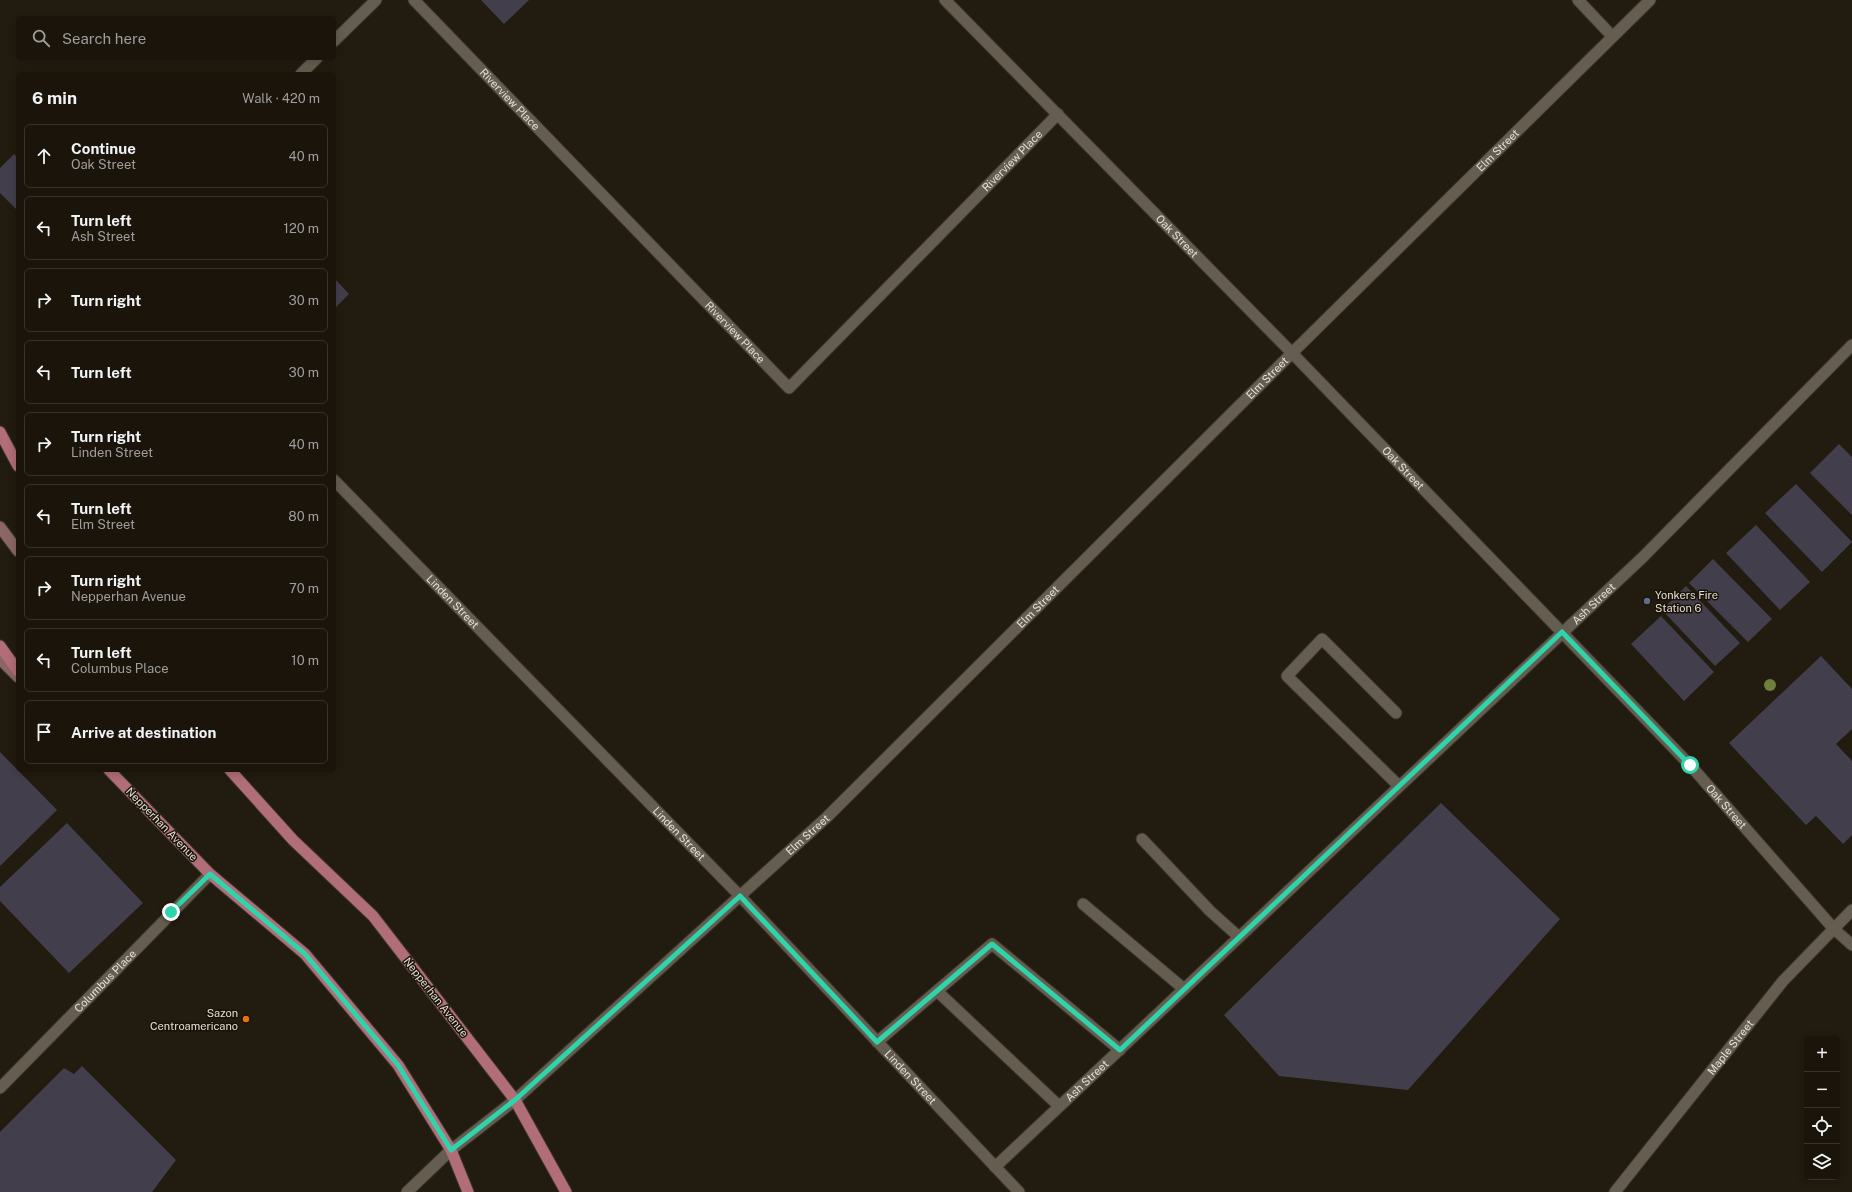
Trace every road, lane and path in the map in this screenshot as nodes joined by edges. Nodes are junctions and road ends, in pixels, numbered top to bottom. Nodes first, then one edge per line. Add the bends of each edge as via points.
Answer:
1 (376, 0) edge
2 (414, 0) edge
3 (945, 0) edge
4 (1578, 0) edge
5 (1650, 0) edge
6 (1612, 36) junction
7 (336, 39) edge
8 (315, 60) edge
9 (303, 72) edge
10 (1058, 114) junction
11 (1852, 345) edge
12 (1292, 353) junction
13 (0, 432) edge
14 (16, 462) edge
15 (336, 482) edge
16 (0, 527) edge
17 (16, 548) edge
18 (1562, 632) junction
19 (0, 646) edge
20 (0, 659) edge
21 (16, 668) edge
22 (16, 675) edge
23 (1396, 713) dead end
24 (111, 772) edge
25 (232, 772) edge
26 (1399, 786) junction
27 (1142, 839) dead end
28 (210, 874) junction
29 (740, 896) junction
30 (1083, 904) dead end
31 (1852, 910) edge
32 (1834, 928) junction
33 (1239, 938) junction
34 (1852, 945) edge
35 (1184, 989) junction
36 (937, 991) junction
37 (877, 1042) junction
38 (1120, 1050) junction
39 (0, 1088) edge
40 (515, 1100) junction
41 (1059, 1106) junction
42 (451, 1150) junction
43 (995, 1167) junction
44 (407, 1192) edge
45 (468, 1192) edge
46 (566, 1192) edge
47 (1018, 1192) edge
48 (1615, 1192) edge

1 - 7 street
2 - 10 street, Riverview Place via 789,388
3 - 10 street, Oak Street
4 - 6 street
5 - 6 street, Elm Street
6 - 12 street, Elm Street
8 - 9 street
10 - 12 street, Oak Street
11 - 18 street, Ash Street via 1642,557
12 - 18 street, Oak Street
12 - 29 street, Elm Street via 833,812
13 - 14 main road
15 - 29 street, Linden Street
16 - 17 main road
18 - 26 street, Ash Street
18 - 32 street, Oak Street via 1690,765
19 - 21 main road
20 - 22 main road
23 - 26 street via 1322,639 1286,676
24 - 28 main road, Nepperhan Avenue
25 - 40 main road, Nepperhan Avenue via 293,840 373,916
26 - 33 street, Ash Street
27 - 33 street
28 - 39 street, Columbus Place
28 - 42 main road, Nepperhan Avenue via 305,954 398,1065
29 - 37 street, Linden Street
29 - 40 street, Elm Street
30 - 35 street
31 - 32 street, Maple Street
32 - 34 street, Oak Street
32 - 48 street, Maple Street via 1783,981
33 - 35 street, Ash Street
35 - 38 street, Ash Street
36 - 37 street
36 - 38 street via 992,944
36 - 41 street
37 - 43 street, Linden Street
38 - 41 street, Ash Street
40 - 42 street, Elm Street
40 - 46 main road, Nepperhan Avenue
41 - 43 street, Ash Street
42 - 44 street, Elm Street
42 - 45 main road, Nepperhan Avenue
43 - 47 street, Linden Street

